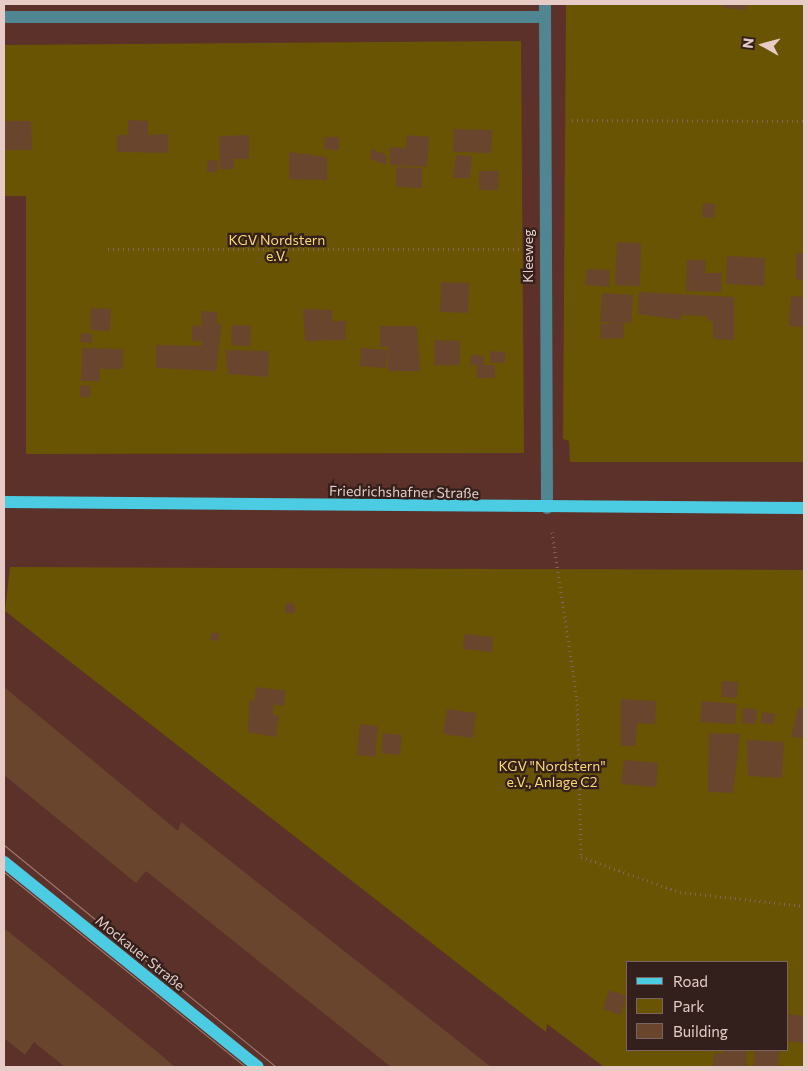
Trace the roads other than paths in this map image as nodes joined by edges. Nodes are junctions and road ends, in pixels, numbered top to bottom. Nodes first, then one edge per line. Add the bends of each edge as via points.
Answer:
1 (545, 10) edge
2 (4, 17) edge
3 (4, 502) edge
4 (547, 508) junction
5 (804, 508) edge
6 (4, 862) edge
7 (258, 1067) edge

1 - 2 street
1 - 4 street, Kleeweg via 543,249
3 - 4 main road, Friedrichshafner Straße
4 - 5 main road, Friedrichshafner Straße
6 - 7 main road, Mockauer Straße

